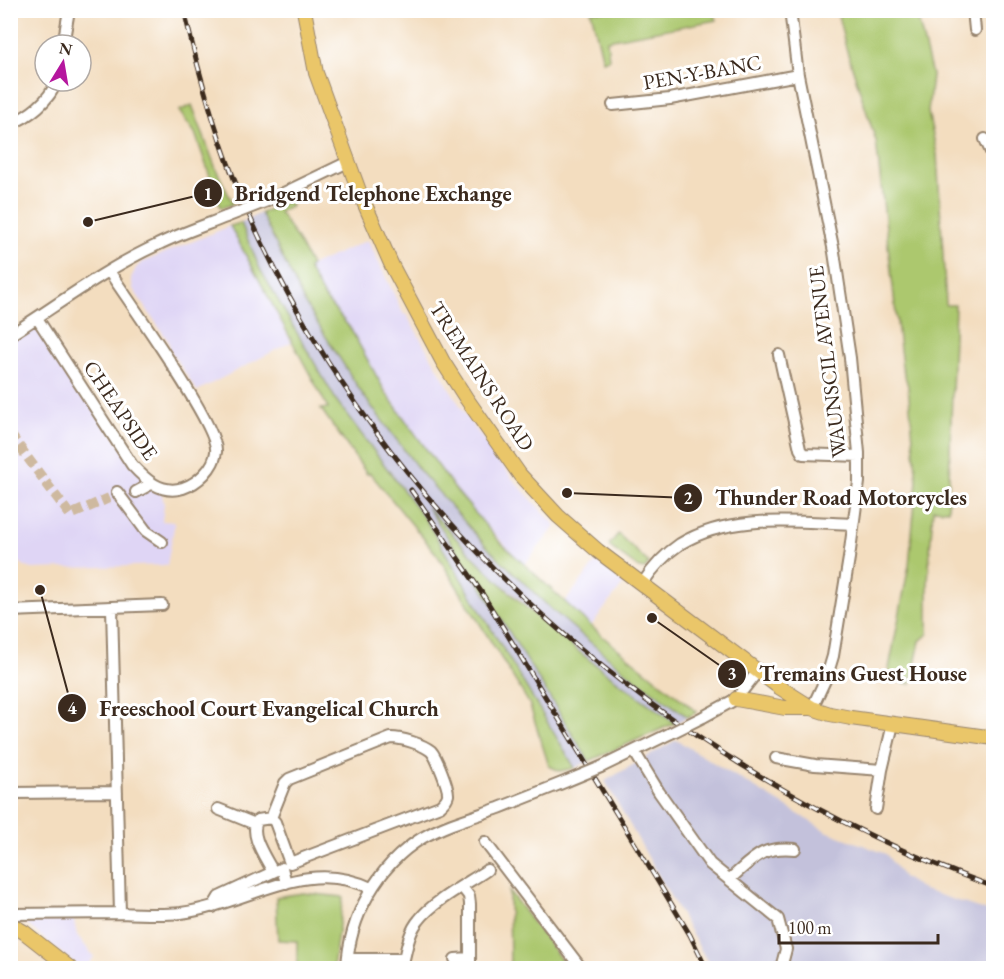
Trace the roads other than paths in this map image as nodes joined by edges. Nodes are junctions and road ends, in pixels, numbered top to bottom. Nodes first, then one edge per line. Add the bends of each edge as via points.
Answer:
1 (69, 10) edge
2 (304, 10) edge
3 (789, 10) edge
4 (974, 10) edge
5 (975, 30) dead end
6 (65, 33) edge
7 (798, 75) junction
8 (50, 93) edge
9 (613, 105) dead end
10 (10, 124) edge
11 (986, 139) dead end
12 (993, 158) edge
13 (348, 162) junction
14 (108, 271) junction
15 (37, 318) junction
16 (10, 334) edge
17 (779, 355) dead end
18 (859, 456) junction
19 (151, 484) junction
20 (136, 492) dead end
21 (117, 494) dead end
22 (853, 524) junction
23 (162, 542) dead end
24 (642, 584) junction
25 (162, 605) dead end
26 (112, 608) junction
27 (10, 611) edge
28 (758, 671) junction
29 (736, 699) junction
30 (812, 708) junction
31 (893, 724) junction
32 (993, 738) edge
33 (634, 751) junction
34 (776, 758) dead end
35 (882, 770) junction
36 (117, 792) junction
37 (10, 793) edge
38 (218, 808) dead end
39 (876, 809) dead end
40 (270, 818) junction
41 (255, 824) junction
42 (485, 842) dead end
43 (795, 849) dead end
44 (281, 868) junction
45 (487, 870) dead end
46 (730, 879) junction
47 (286, 883) junction
48 (462, 887) junction
49 (371, 888) junction
50 (213, 907) junction
51 (120, 913) junction
52 (10, 915) edge
53 (10, 924) edge
54 (24, 932) junction
55 (455, 958) dead end
56 (470, 963) edge
57 (347, 964) edge
58 (404, 964) edge
59 (70, 969) edge
60 (581, 969) edge
61 (782, 969) edge

1 - 6 street
2 - 13 main road, TREMAINS ROAD via 316,73
3 - 7 street, WAUNSCIL AVENUE
4 - 5 street
7 - 9 street, PEN-Y-BANC via 670,99
7 - 18 street, WAUNSCIL AVENUE via 834,252
8 - 10 street via 41,105
11 - 12 street
13 - 14 street, bridge via 267,201 158,244
13 - 24 main road, TREMAINS ROAD via 417,317 499,445 520,475 558,516
14 - 15 street
14 - 19 street, CHEAPSIDE via 201,409 216,441 211,466 195,481 182,488
15 - 16 street
15 - 19 street, CHEAPSIDE via 132,465
17 - 18 street via 804,454
18 - 22 street, WAUNSCIL AVENUE
19 - 20 street
21 - 23 street via 147,531
22 - 24 street via 769,522 716,530 678,545
22 - 30 street, WAUNSCIL AVENUE via 833,656
24 - 28 main road, TREMAINS ROAD
25 - 26 street
26 - 27 street
26 - 36 street
28 - 29 street
28 - 30 main road, TREMAINS ROAD
29 - 30 main road via 785,708
29 - 33 street, bridge
30 - 31 main road
31 - 32 main road
31 - 35 street
33 - 46 street via 710,864
33 - 49 street, bridge via 601,768 425,836 384,871
34 - 35 street
35 - 39 street
36 - 37 street
36 - 51 street
38 - 41 street
40 - 41 street via 261,818
40 - 44 street via 278,827
40 - 44 street via 289,779 391,738 430,751 449,791 440,806
41 - 44 street via 254,833
42 - 60 street
43 - 46 street via 761,852
44 - 47 street
44 - 50 street via 219,897
45 - 48 street
46 - 61 street via 778,918 786,949
47 - 49 street via 335,876
47 - 50 street
48 - 56 street via 470,904
48 - 58 street via 418,920 408,941
49 - 57 street via 356,925
50 - 51 street via 162,914
51 - 52 street
52 - 54 main road
53 - 54 main road
54 - 59 main road
55 - 56 street
57 - 58 street

